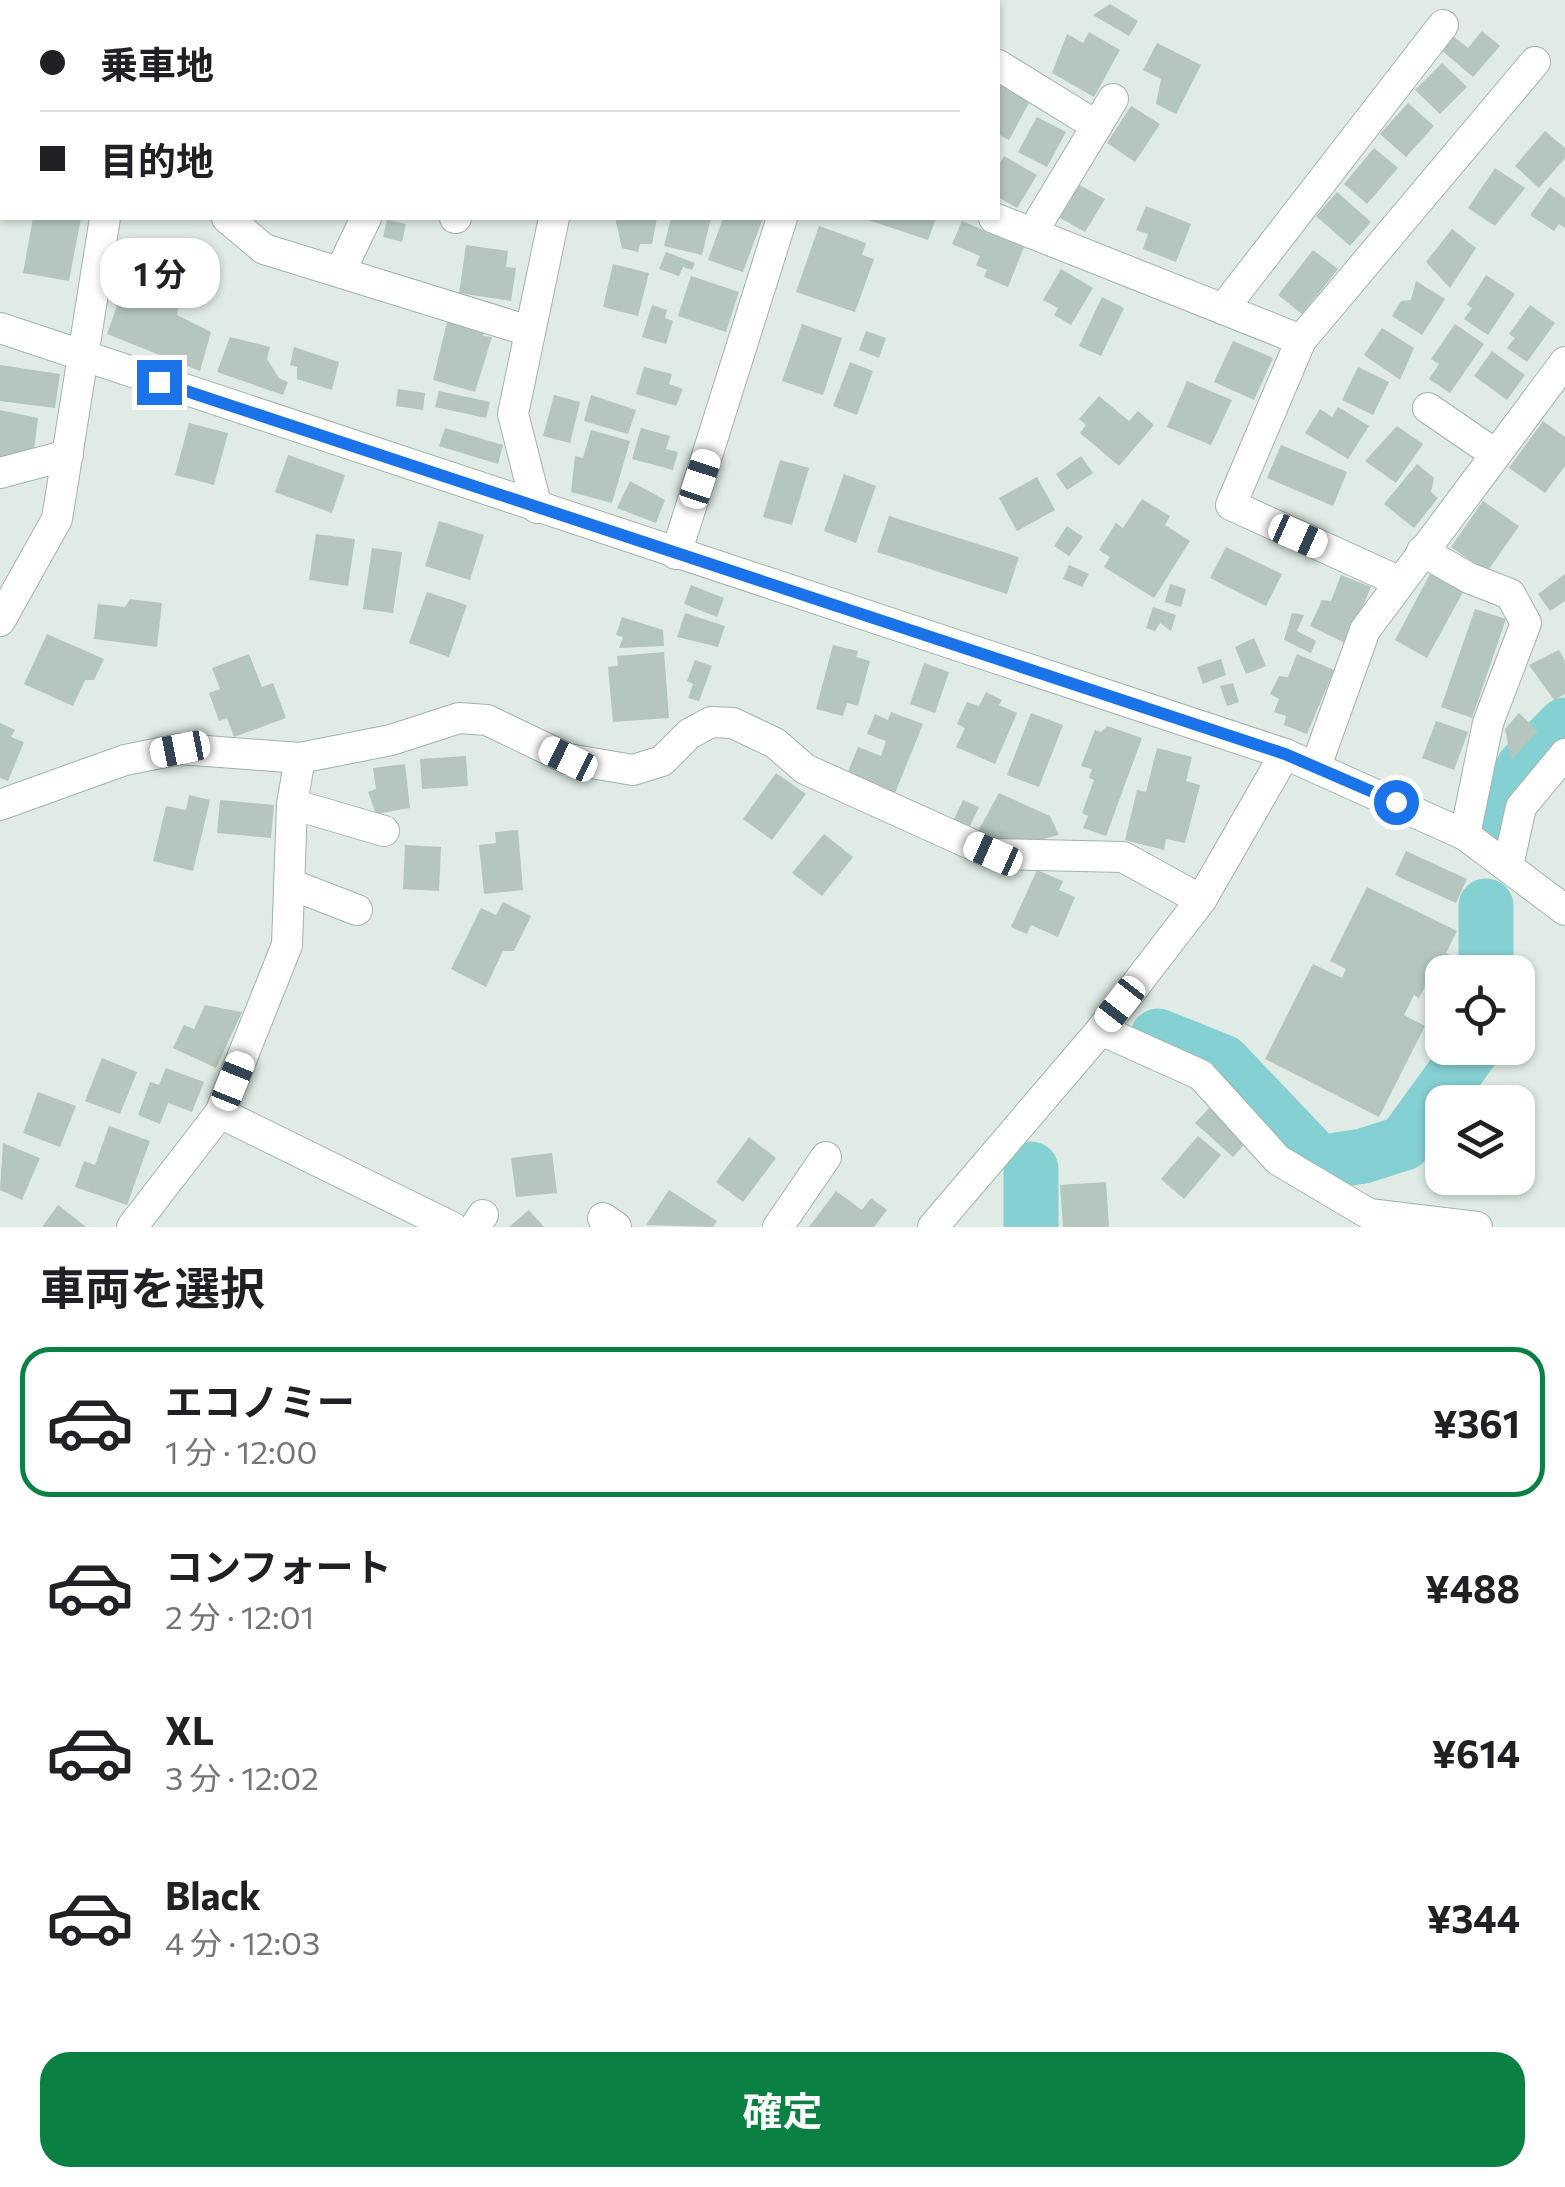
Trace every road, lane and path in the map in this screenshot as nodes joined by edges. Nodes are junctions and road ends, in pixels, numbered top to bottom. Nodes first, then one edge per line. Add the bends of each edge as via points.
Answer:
1 (1443, 25) dead end
2 (1535, 62) dead end
3 (1000, 66) edge
4 (1113, 99) dead end
5 (1096, 126) junction
6 (105, 220) edge
7 (229, 220) edge
8 (365, 220) edge
9 (554, 220) edge
10 (781, 220) edge
11 (999, 220) edge
12 (1032, 233) junction
13 (340, 272) junction
14 (1223, 309) junction
15 (0, 328) edge
16 (529, 331) junction
17 (1302, 340) junction
18 (84, 356) junction
19 (1565, 362) edge
20 (1428, 408) dead end
21 (1495, 454) junction
22 (68, 455) junction
23 (0, 473) edge
24 (537, 508) junction
25 (1422, 551) junction
26 (676, 554) junction
27 (1398, 581) junction
28 (0, 621) edge
29 (1285, 754) junction
30 (1565, 754) edge
31 (300, 758) junction
32 (1316, 766) junction
33 (292, 804) junction
34 (0, 805) edge
35 (384, 831) dead end
36 (1466, 835) junction
37 (1508, 866) junction
38 (290, 884) junction
39 (1200, 900) junction
40 (357, 910) dead end
41 (1565, 910) edge
42 (1100, 1030) junction
43 (220, 1113) junction
44 (826, 1157) dead end
45 (132, 1227) edge
46 (452, 1227) edge
47 (778, 1227) edge
48 (933, 1227) edge
49 (1476, 1227) edge

1 - 14 street
2 - 17 street
3 - 5 street
4 - 5 street
5 - 12 street
6 - 18 street
7 - 13 street via 264,249
8 - 13 street
9 - 16 street
10 - 26 street
11 - 12 street
12 - 14 street
13 - 16 street
14 - 17 street
15 - 18 street
16 - 24 street via 513,414
17 - 27 street via 1231,505
18 - 22 street
18 - 24 street
19 - 21 street
20 - 21 street
21 - 25 street
22 - 23 street
22 - 28 street via 57,519
24 - 26 street
25 - 27 street
25 - 36 street via 1510,594 1526,623 1488,723
26 - 29 street
27 - 32 street via 1366,630
29 - 32 street
29 - 39 street
30 - 37 street via 1522,808
31 - 33 street
31 - 34 street via 180,749 125,760
31 - 39 street via 459,718 487,720 568,759 633,770 662,761 711,722 732,723 775,743 805,769 993,854 1123,856
32 - 36 street
33 - 35 street
33 - 38 street
36 - 37 street
37 - 41 street
38 - 40 street
38 - 43 street via 286,944
39 - 42 street
42 - 48 street
42 - 49 street via 1201,1075 1278,1160 1369,1214
43 - 45 street
43 - 46 street
44 - 47 street

